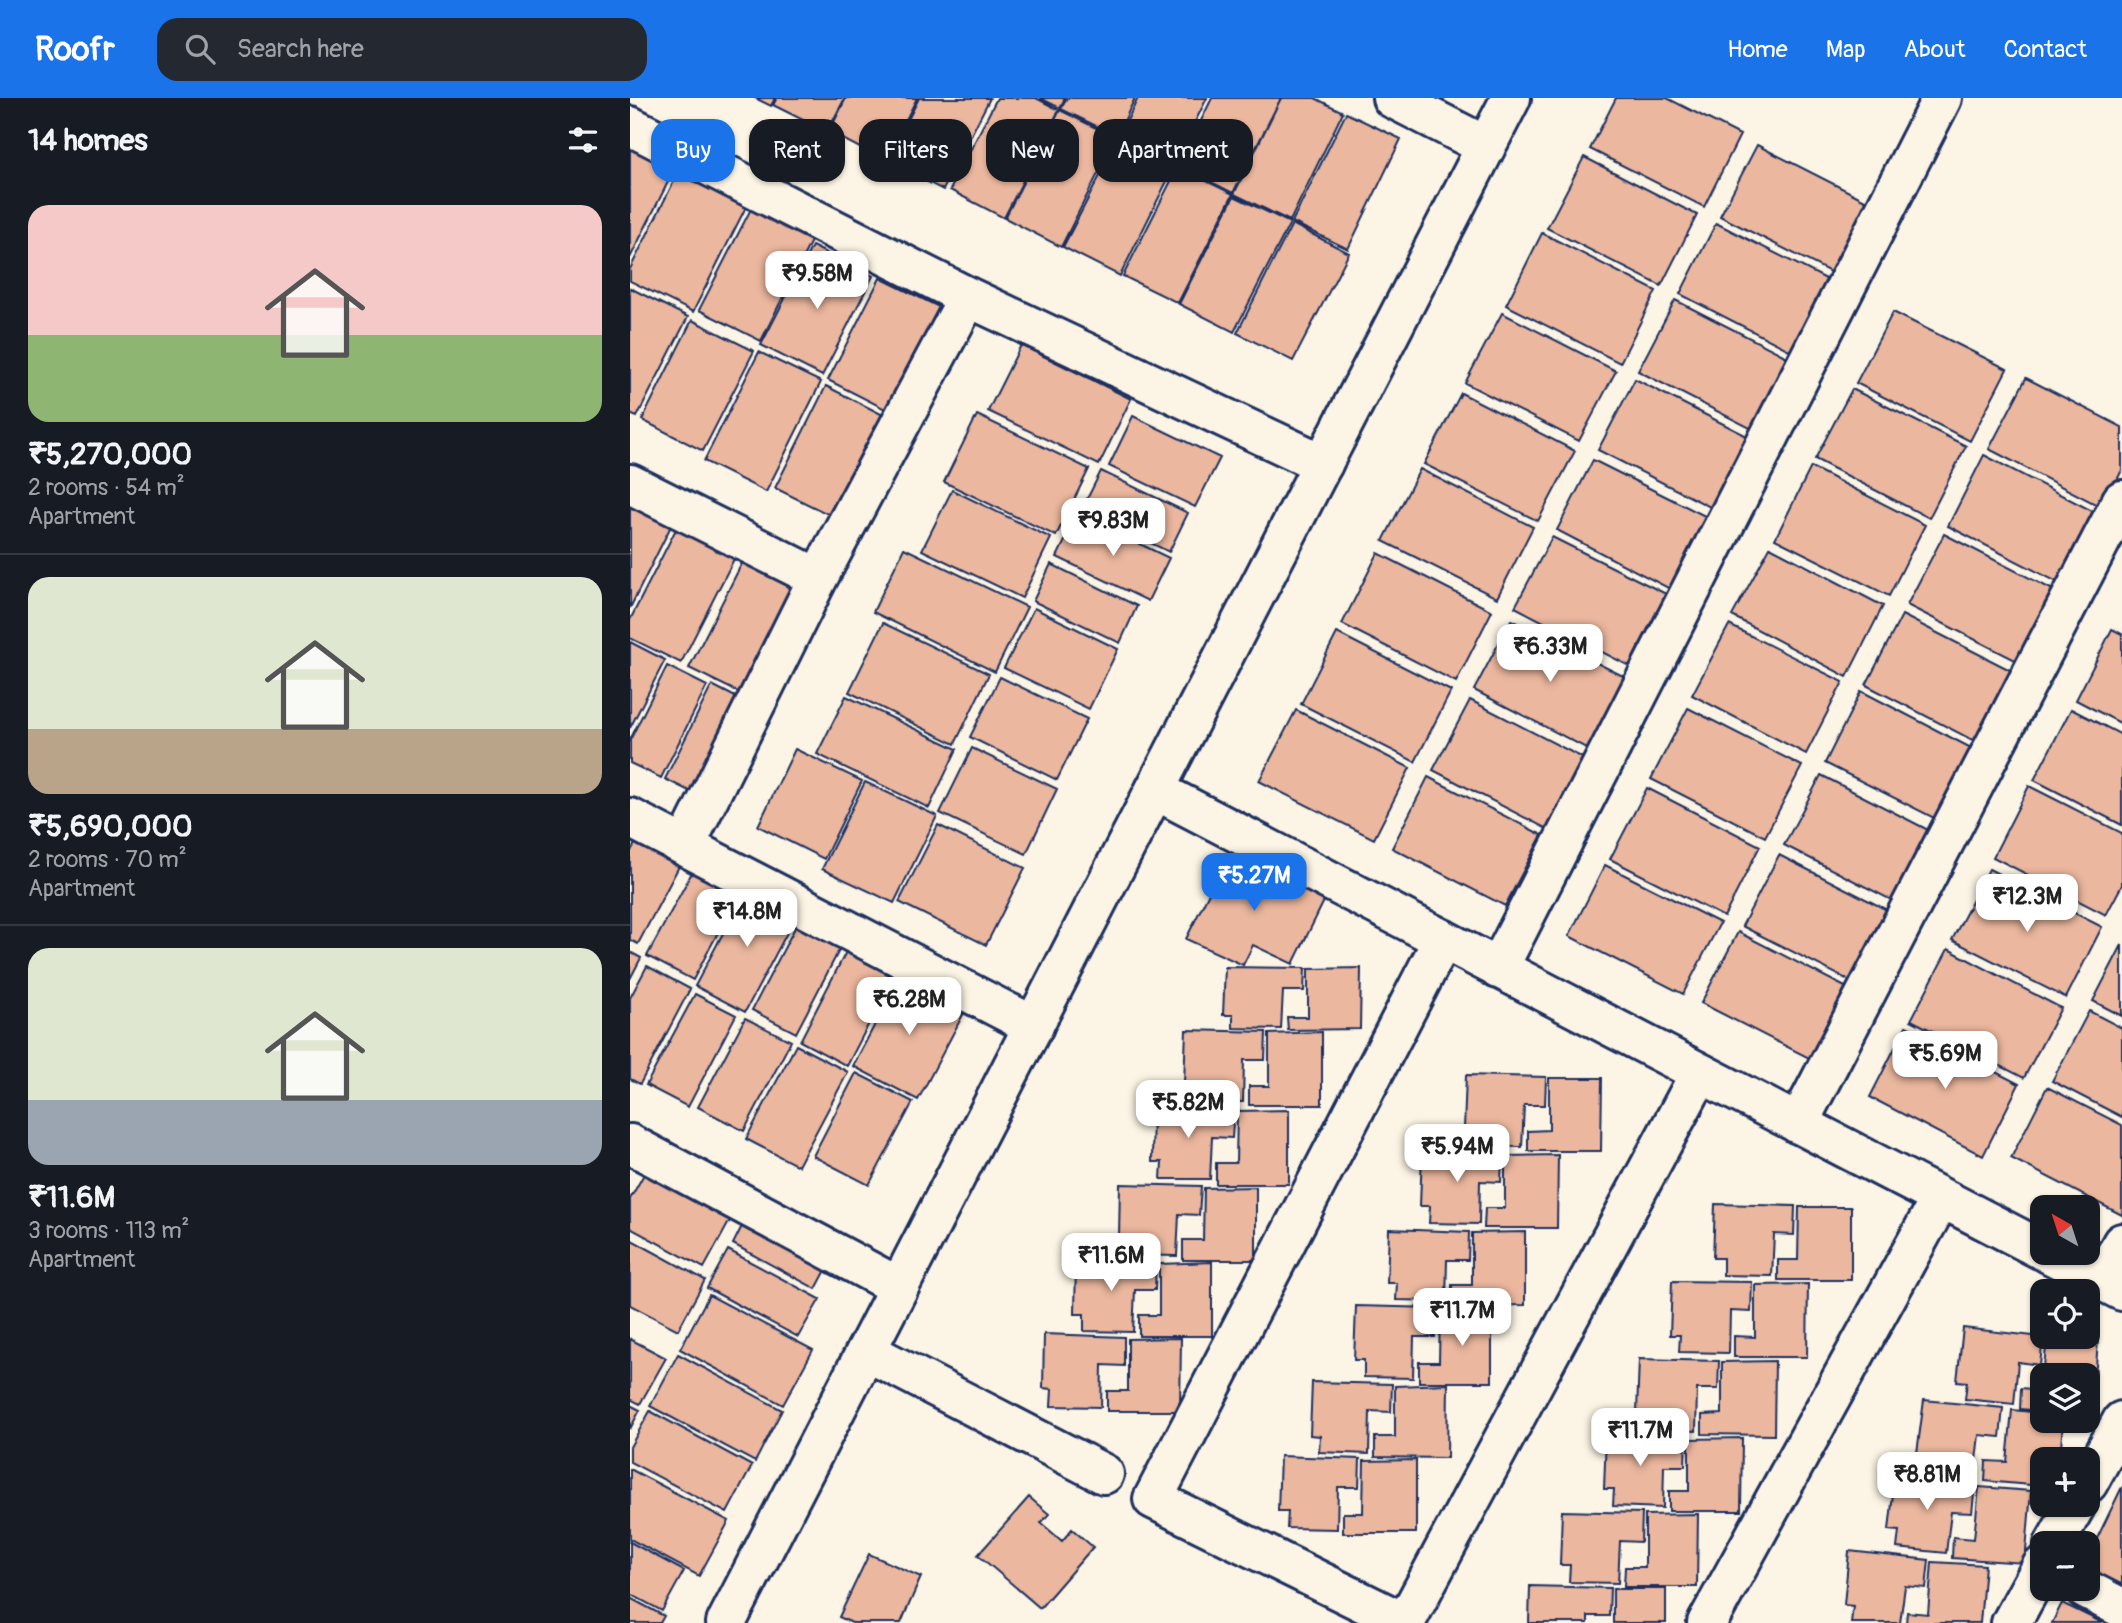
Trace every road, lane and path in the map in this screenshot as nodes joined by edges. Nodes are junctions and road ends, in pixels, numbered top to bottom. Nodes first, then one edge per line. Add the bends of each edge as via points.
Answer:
1 (1392, 98) edge
2 (1511, 98) edge
3 (1942, 98) edge
4 (630, 126) edge
5 (1486, 146) junction
6 (968, 297) junction
7 (1322, 464) junction
8 (630, 484) edge
9 (2122, 500) edge
10 (818, 579) junction
11 (1155, 790) junction
12 (630, 818) edge
13 (685, 846) junction
14 (1443, 939) junction
15 (1498, 968) junction
16 (1034, 1026) junction
17 (1700, 1073) junction
18 (1798, 1124) junction
19 (630, 1144) edge
20 (1941, 1198) junction
21 (2122, 1243) edge
22 (2030, 1244) edge
23 (2071, 1265) edge
24 (2112, 1286) edge
25 (899, 1287) junction
26 (866, 1351) junction
27 (2122, 1421) edge
28 (2100, 1461) edge
29 (1104, 1474) dead end
30 (2030, 1589) edge
31 (2100, 1597) edge
32 (2122, 1608) edge
33 (726, 1623) edge
34 (1707, 1623) edge
35 (2011, 1623) edge

1 - 5 street
2 - 5 street
3 - 15 street
4 - 6 street
5 - 7 street
6 - 7 street
6 - 10 street
7 - 11 street
8 - 10 street
9 - 18 street
10 - 13 street
11 - 14 street
11 - 16 street
12 - 13 street
13 - 16 street
14 - 15 street
14 - 17 street via 1153,1499 1405,1623
15 - 17 street
16 - 25 street
17 - 18 street
18 - 20 street
19 - 25 street
20 - 22 street
20 - 34 street
21 - 24 street
23 - 24 street
25 - 26 street
26 - 29 street
26 - 33 street
27 - 28 street
30 - 35 street
31 - 32 street

